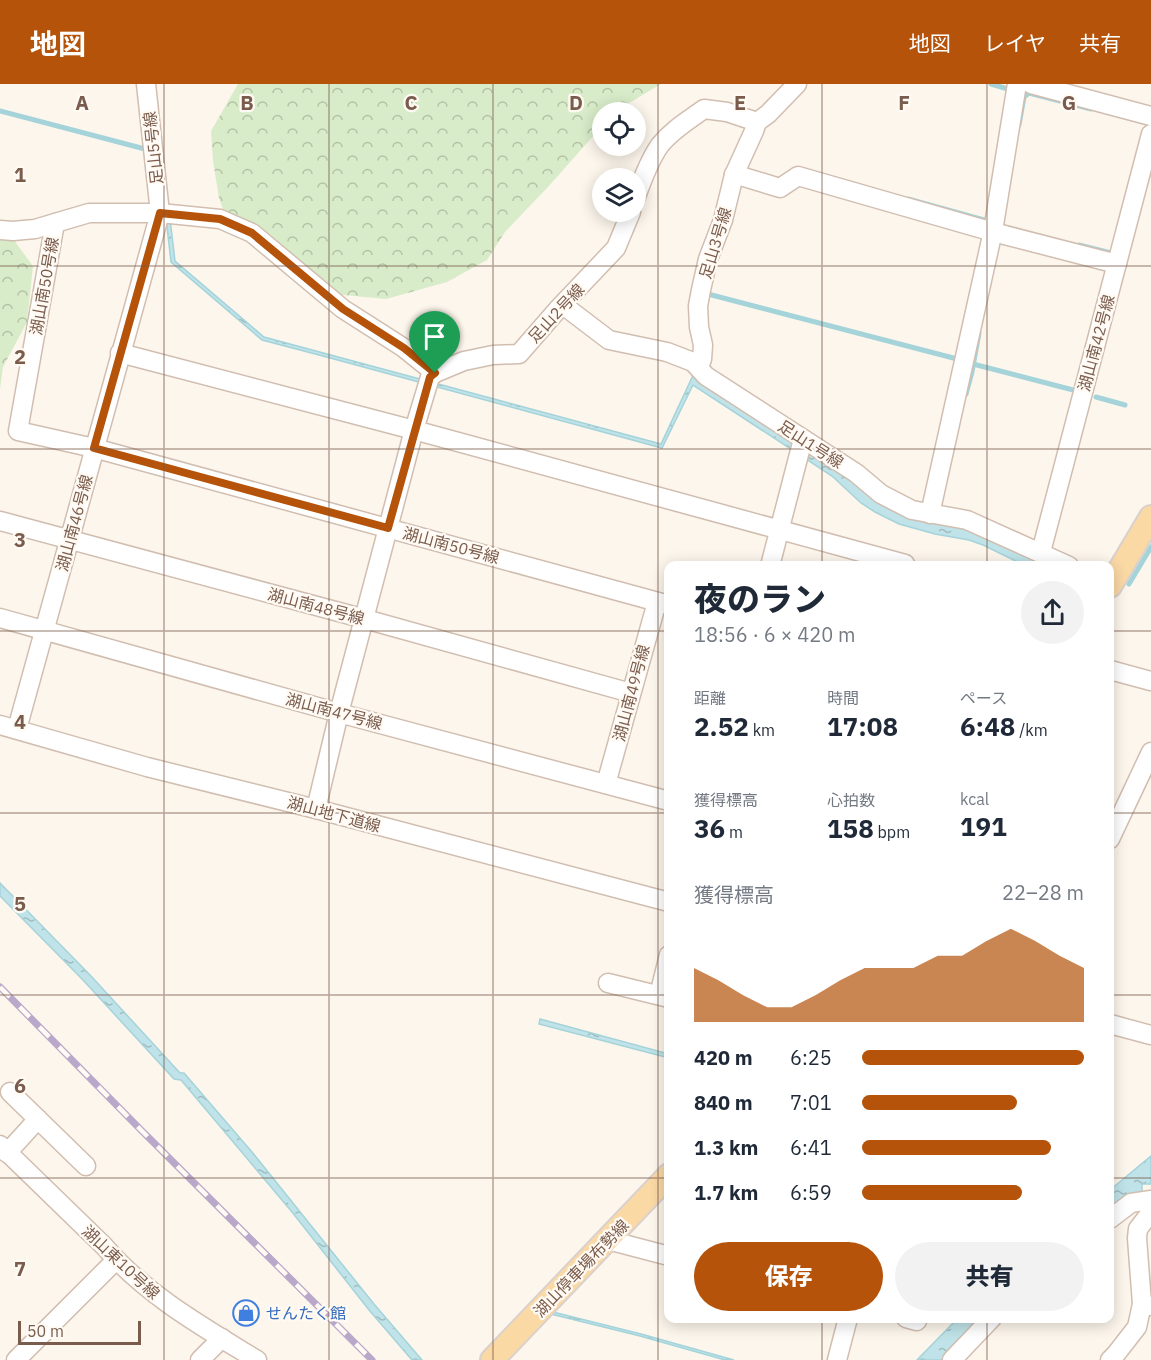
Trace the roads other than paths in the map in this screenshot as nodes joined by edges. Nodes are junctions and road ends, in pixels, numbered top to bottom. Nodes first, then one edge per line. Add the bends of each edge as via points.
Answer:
1 (146, 84) edge
2 (797, 84) edge
3 (1017, 84) edge
4 (1031, 84) edge
5 (1151, 116) edge
6 (757, 122) junction
7 (1151, 134) edge
8 (646, 172) edge
9 (734, 174) junction
10 (160, 213) junction
11 (627, 222) edge
12 (55, 223) junction
13 (0, 230) edge
14 (993, 232) junction
15 (1117, 264) junction
16 (563, 304) junction
17 (120, 353) junction
18 (699, 367) junction
19 (435, 373) junction
20 (414, 430) junction
21 (802, 446) junction
22 (94, 448) junction
23 (930, 514) junction
24 (1151, 518) edge
25 (0, 521) edge
26 (388, 528) junction
27 (780, 530) junction
28 (70, 539) junction
29 (1041, 552) junction
30 (771, 561) edge
31 (894, 561) edge
32 (1059, 561) edge
33 (1114, 574) edge
34 (663, 604) edge
35 (0, 618) edge
36 (364, 619) junction
37 (45, 630) junction
38 (1114, 671) edge
39 (1151, 681) edge
40 (631, 693) junction
41 (339, 713) junction
42 (8, 727) edge
43 (1151, 752) edge
44 (606, 784) junction
45 (664, 800) edge
46 (316, 809) junction
47 (1114, 831) edge
48 (664, 901) edge
49 (608, 983) dead end
50 (664, 997) edge
51 (1114, 1025) edge
52 (1150, 1033) edge
53 (10, 1092) dead end
54 (38, 1119) junction
55 (4, 1149) edge
56 (86, 1166) dead end
57 (664, 1180) edge
58 (1151, 1200) edge
59 (1151, 1212) edge
60 (1114, 1216) edge
61 (608, 1240) junction
62 (664, 1255) edge
63 (116, 1260) junction
64 (1147, 1305) edge
65 (847, 1323) edge
66 (987, 1323) edge
67 (222, 1338) junction
68 (16, 1360) edge
69 (200, 1360) edge
70 (257, 1360) edge
71 (492, 1360) edge
72 (837, 1360) edge
73 (952, 1360) edge
74 (1110, 1360) edge

1 - 10 street, 足山5号線
2 - 6 street
3 - 14 street
4 - 5 street
6 - 8 street via 704,109 659,146
6 - 9 street, 足山3号線
7 - 15 street, 湖山南42号線
9 - 14 street via 780,188 798,176
9 - 18 street, 足山3号線 via 698,306 703,345
10 - 12 street via 89,213
10 - 17 street, 湖山南46号線
10 - 19 street via 220,219 252,233 343,309
11 - 16 street, 足山2号線 via 616,248
12 - 13 street via 35,229
12 - 22 street, 湖山南50号線 via 18,431
14 - 15 street
14 - 23 street
15 - 29 street, 湖山南42号線
16 - 18 street, 足山1号線 via 609,340 667,352
16 - 19 street, 足山2号線 via 519,354 464,361
17 - 20 street
17 - 22 street, 湖山南46号線
18 - 21 street, 足山1号線
19 - 20 street via 430,377
20 - 26 street
20 - 27 street
21 - 23 street, 足山1号線 via 856,473 881,494 912,510
21 - 27 street
22 - 26 street, 湖山南50号線
22 - 28 street, 湖山南46号線
23 - 29 street, 足山1号線 via 967,520
24 - 33 main road
25 - 28 street, 湖山南48号線
26 - 34 street, 湖山南50号線
26 - 36 street
27 - 30 street
27 - 31 street
28 - 36 street, 湖山南48号線
28 - 37 street, 湖山南46号線
29 - 32 street, 足山1号線
34 - 40 street, 湖山南49号線
35 - 37 street, 湖山南47号線
36 - 40 street, 湖山南48号線
36 - 41 street
37 - 41 street, 湖山南47号線
37 - 42 street, 湖山南46号線
38 - 39 street
40 - 44 street, 湖山南49号線
41 - 44 street, 湖山南47号線
41 - 46 street
42 - 46 street, 湖山地下道線
43 - 47 street
44 - 45 street, 湖山南47号線
46 - 48 street, 湖山地下道線
49 - 50 street
51 - 52 street
53 - 54 street
54 - 55 street
54 - 56 street
55 - 63 street, 湖山東10号線
57 - 61 main road, 湖山停車場布勢線
58 - 60 street via 1131,1203
59 - 64 street via 1137,1234
61 - 62 street
61 - 71 main road, 湖山停車場布勢線
63 - 67 street, 湖山東10号線 via 161,1299
63 - 68 street
64 - 74 street via 1137,1327
65 - 72 street
66 - 73 street
67 - 69 street
67 - 70 street, 湖山東10号線

